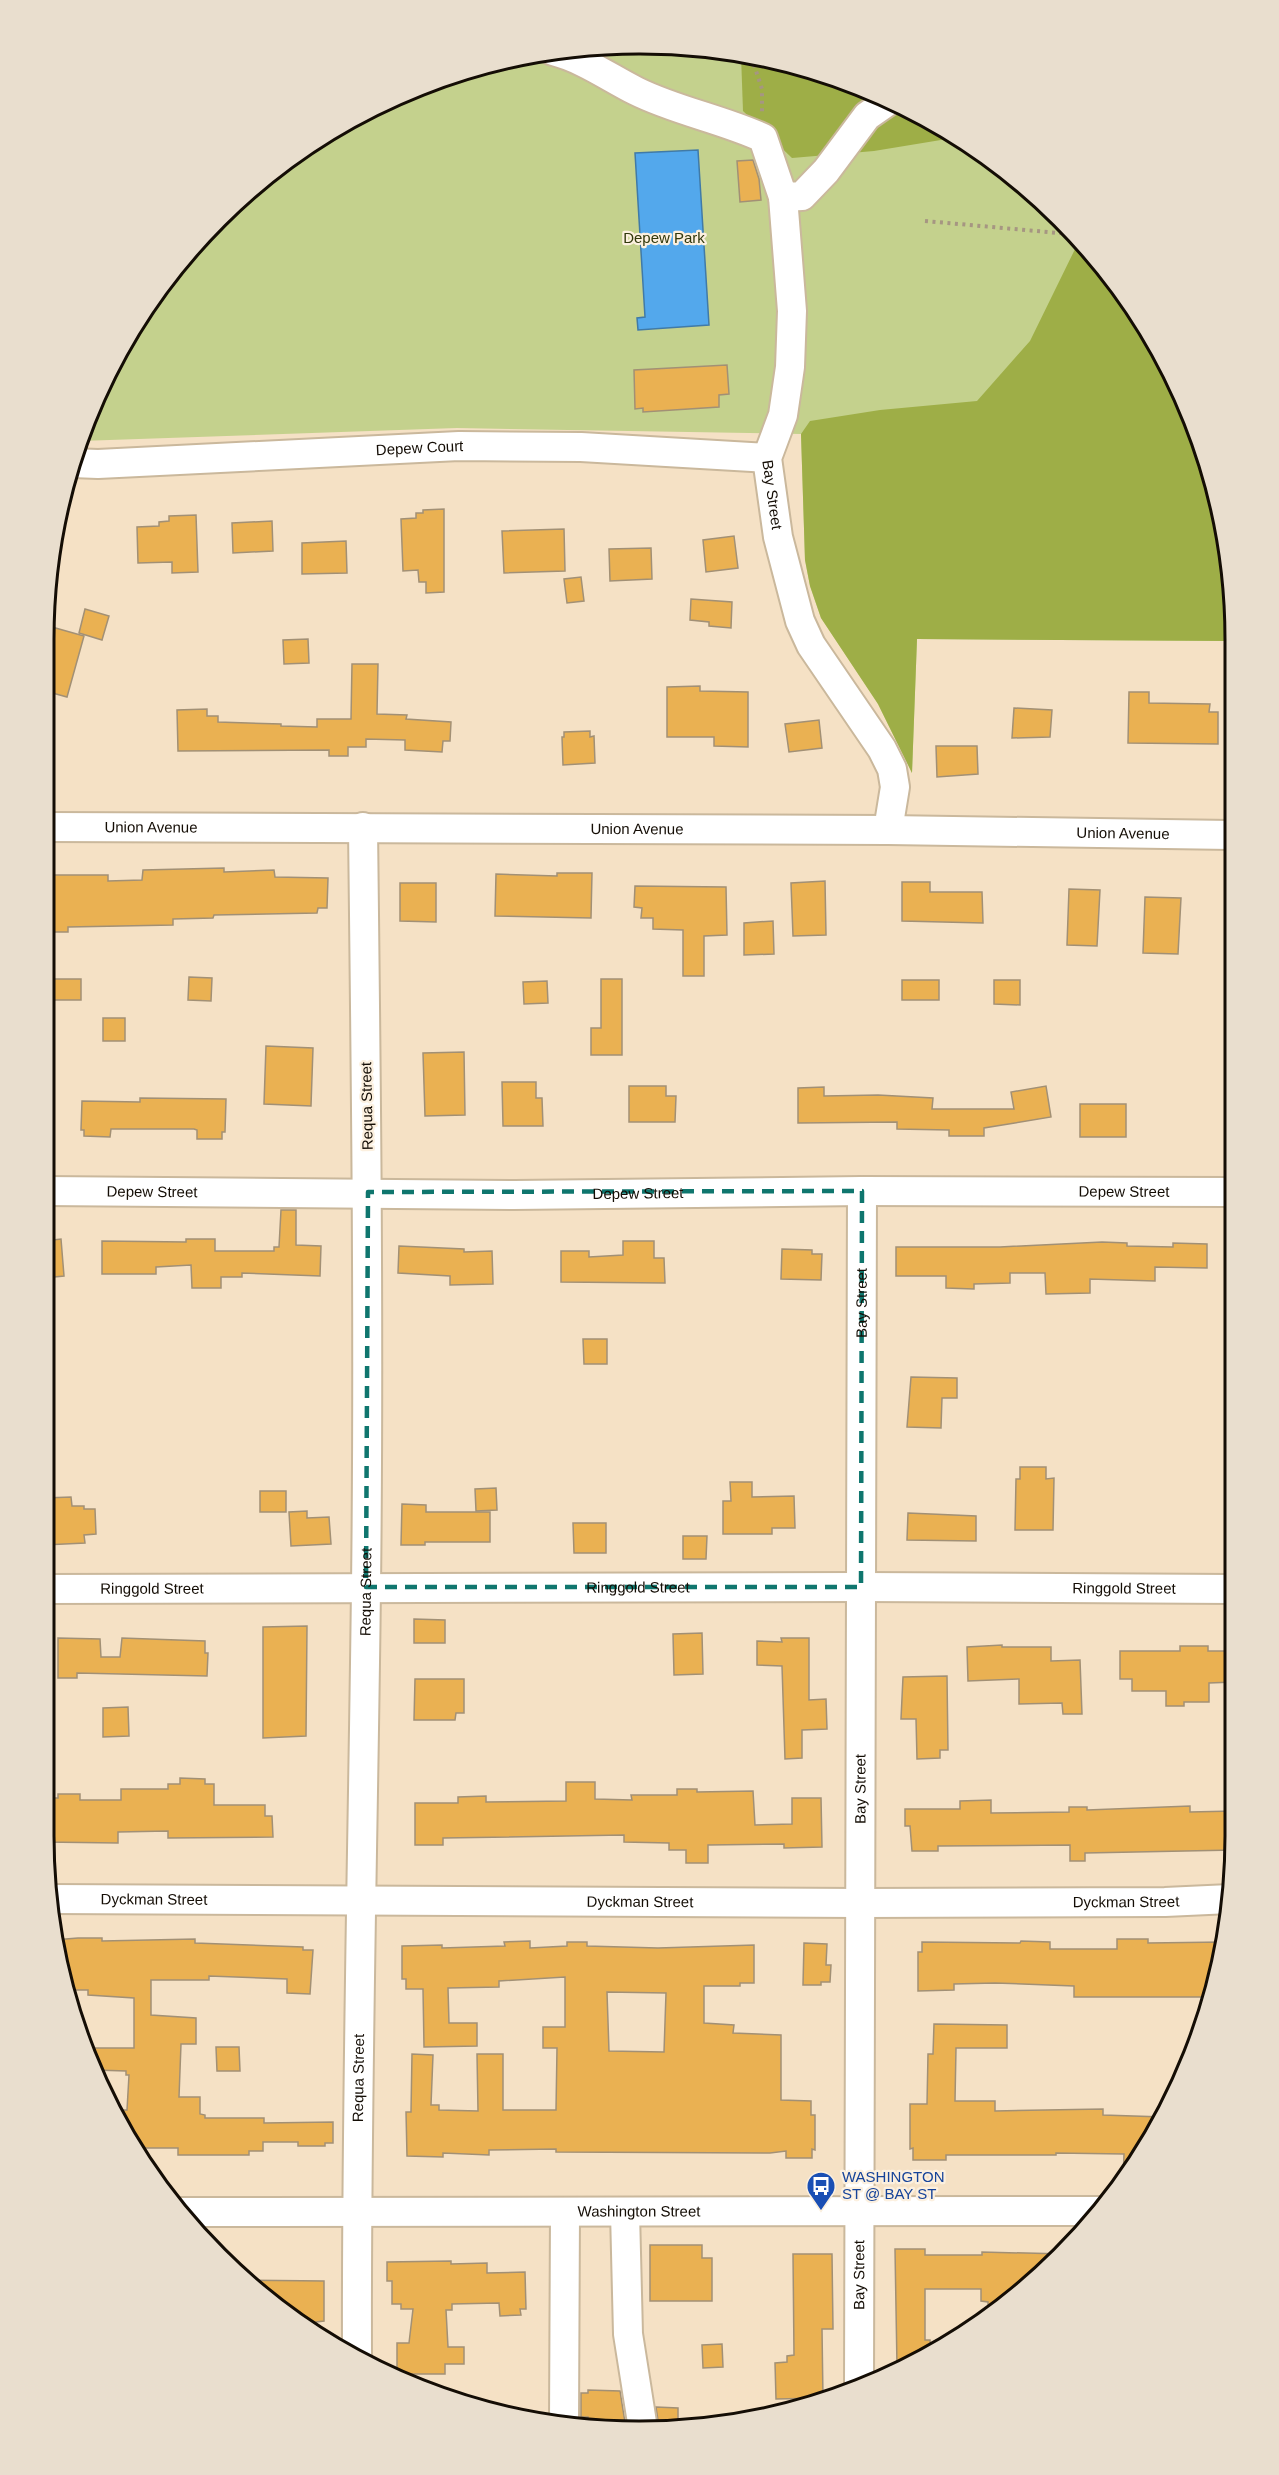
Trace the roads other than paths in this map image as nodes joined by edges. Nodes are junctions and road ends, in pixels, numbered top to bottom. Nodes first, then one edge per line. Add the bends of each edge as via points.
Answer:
1 (577, 58) edge
2 (881, 106) edge
3 (783, 197) junction
4 (767, 458) junction
5 (81, 463) edge
6 (54, 827) edge
7 (363, 827) junction
8 (888, 830) junction
9 (1225, 835) edge
10 (54, 1191) edge
11 (862, 1191) junction
12 (368, 1192) junction
13 (1225, 1192) edge
14 (366, 1587) junction
15 (861, 1587) junction
16 (54, 1588) edge
17 (1225, 1589) edge
18 (58, 1899) edge
19 (1221, 1899) edge
20 (361, 1900) junction
21 (860, 1903) junction
22 (625, 2211) junction
23 (861, 2211) junction
24 (1089, 2211) edge
25 (191, 2212) edge
26 (357, 2212) junction
27 (565, 2212) junction
28 (357, 2348) edge
29 (859, 2378) edge
30 (564, 2416) edge
31 (642, 2421) edge

1 - 3 street, Bay Street via 637,91 763,138
2 - 3 street via 867,116 802,196
3 - 4 street, Bay Street via 792,311 790,367 783,415
4 - 5 street, Depew Court via 581,447 459,446
4 - 8 street, Bay Street via 778,537 800,621 892,769 895,787
6 - 7 street, Union Avenue
7 - 8 street, Union Avenue
7 - 12 street, Requa Street
8 - 9 street, Union Avenue
10 - 12 street, Depew Street
11 - 12 street, Depew Street via 525,1195
11 - 13 street, Depew Street
11 - 15 street, Bay Street
12 - 14 street, Requa Street
14 - 15 street, Ringgold Street
14 - 16 street, Ringgold Street
14 - 20 street, Requa Street
15 - 17 street, Ringgold Street
15 - 21 street, Bay Street
18 - 20 street, Dyckman Street
19 - 21 street, Dyckman Street
20 - 21 street, Dyckman Street
20 - 26 street, Requa Street
21 - 23 street, Bay Street
22 - 23 street, Washington Street
22 - 27 street, Washington Street
22 - 31 street via 628,2334
23 - 24 street, Washington Street
23 - 29 street, Bay Street
25 - 26 street, Washington Street
26 - 27 street, Washington Street
26 - 28 street, Requa Street
27 - 30 street

